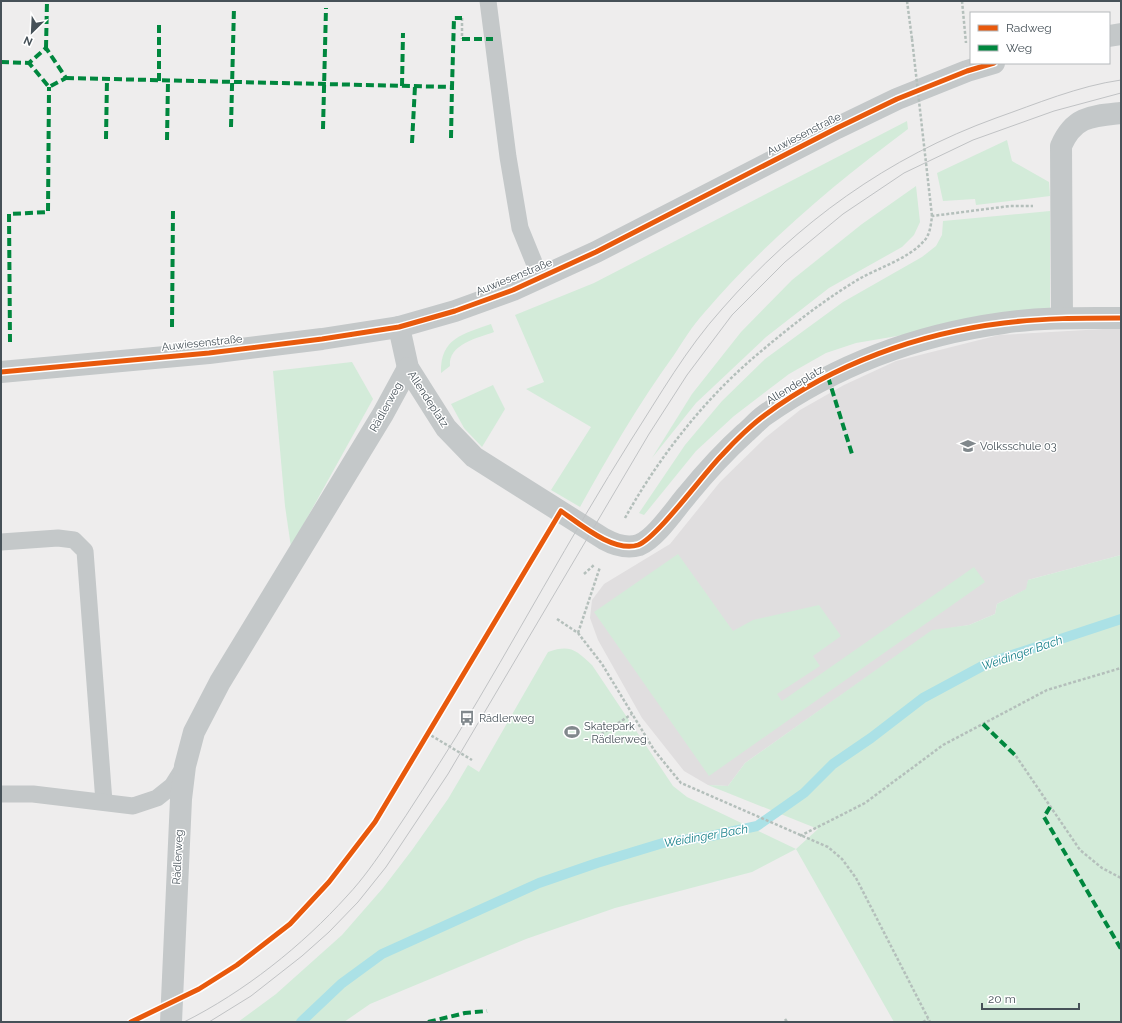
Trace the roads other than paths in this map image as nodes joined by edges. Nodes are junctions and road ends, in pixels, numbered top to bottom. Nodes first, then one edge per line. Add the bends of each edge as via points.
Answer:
1 (488, 1) edge
2 (1121, 34) edge
3 (1110, 36) edge
4 (991, 64) edge
5 (1121, 113) edge
6 (540, 278) junction
7 (1062, 318) junction
8 (1121, 318) edge
9 (399, 327) junction
10 (408, 368) junction
11 (1, 372) edge
12 (1, 542) edge
13 (184, 766) junction
14 (1, 794) edge
15 (104, 802) junction
16 (171, 1013) edge

1 - 6 lane via 520,228
2 - 3 street
4 - 6 street, Auwiesenstraße via 897,99
5 - 7 street via 1093,116 1075,124 1061,146
6 - 9 street, Auwiesenstraße via 455,311
7 - 8 street, Allendeplatz
7 - 10 street, Allendeplatz via 952,331 908,343 856,363 811,386 764,416 721,455 656,532 640,544 626,547 611,543 474,457 446,428
9 - 10 street, Allendeplatz
9 - 11 street, Auwiesenstraße via 210,353
10 - 13 street, Rädlerweg via 383,414 220,682 194,732
12 - 15 lane via 58,538 74,540 85,551
13 - 15 lane via 172,786 157,798 133,806
13 - 16 street, Rädlerweg
14 - 15 lane via 33,794

